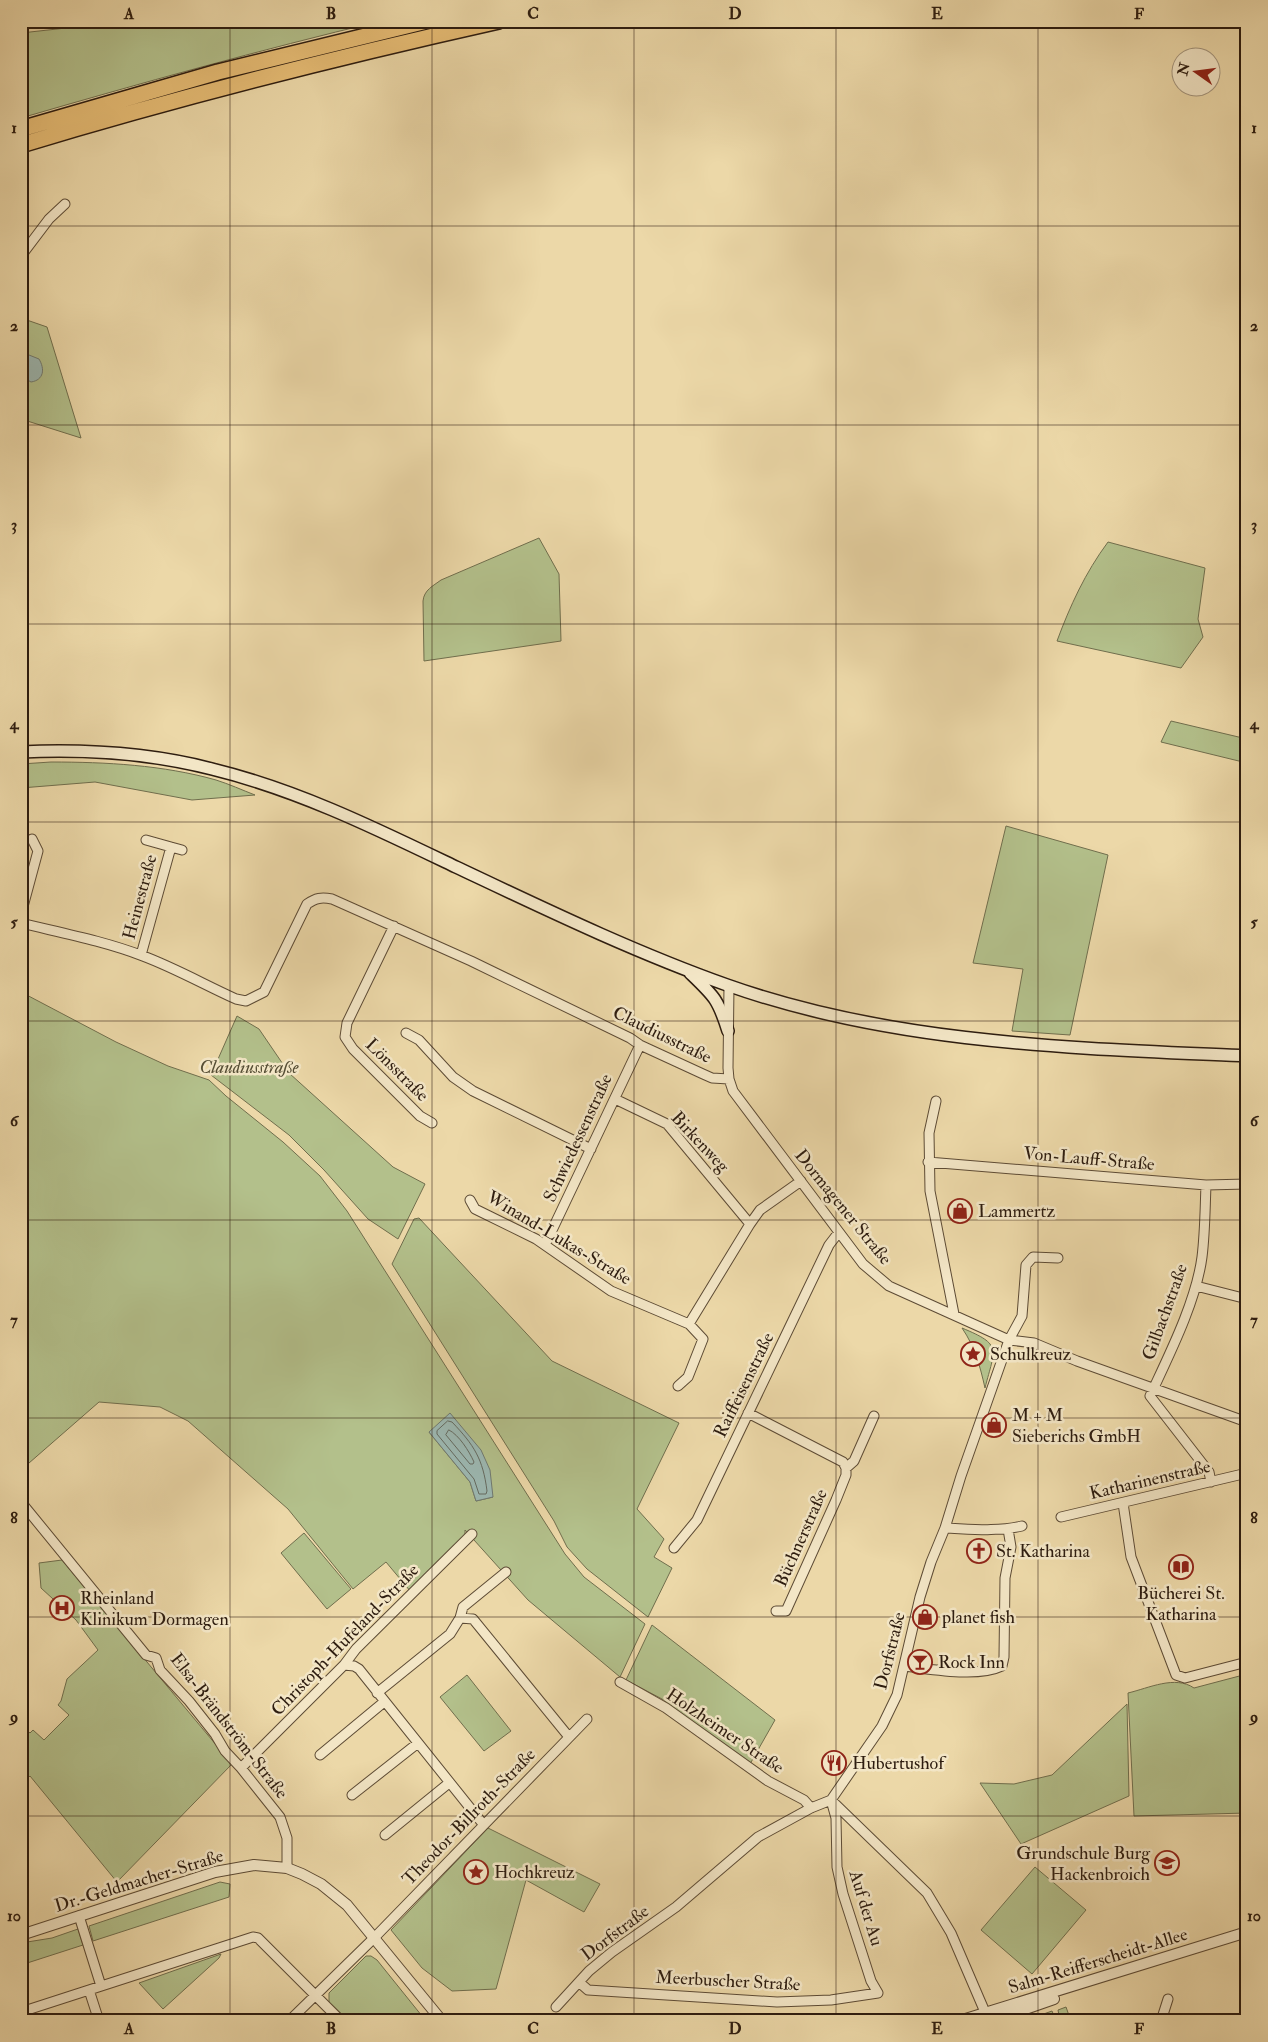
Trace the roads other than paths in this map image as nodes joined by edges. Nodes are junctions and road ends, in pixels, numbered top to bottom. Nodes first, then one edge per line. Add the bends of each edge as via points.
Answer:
1 (427, 21) edge
2 (499, 21) edge
3 (21, 129) edge
4 (21, 145) edge
5 (65, 204) dead end
6 (21, 256) edge
7 (21, 752) edge
8 (32, 839) dead end
9 (146, 840) dead end
10 (171, 847) junction
11 (182, 850) dead end
12 (21, 914) edge
13 (21, 924) edge
14 (394, 926) junction
15 (141, 955) junction
16 (684, 969) junction
17 (730, 986) junction
18 (728, 1031) junction
19 (406, 1033) dead end
20 (640, 1045) junction
21 (1247, 1056) edge
22 (728, 1080) junction
23 (615, 1098) junction
24 (936, 1101) dead end
25 (432, 1123) dead end
26 (591, 1149) junction
27 (928, 1162) junction
28 (801, 1181) junction
29 (1247, 1184) edge
30 (1206, 1185) junction
31 (470, 1200) dead end
32 (750, 1224) junction
33 (839, 1232) junction
34 (545, 1246) junction
35 (1058, 1258) dead end
36 (1196, 1286) junction
37 (1247, 1299) edge
38 (954, 1314) junction
39 (689, 1324) junction
40 (1010, 1340) junction
41 (678, 1386) dead end
42 (1154, 1389) junction
43 (748, 1413) junction
44 (874, 1416) dead end
45 (1247, 1422) edge
46 (846, 1468) junction
47 (1247, 1473) edge
48 (1211, 1482) junction
49 (21, 1502) edge
50 (1123, 1503) junction
51 (1061, 1517) dead end
52 (1022, 1526) dead end
53 (945, 1528) junction
54 (1008, 1529) junction
55 (472, 1534) dead end
56 (674, 1548) dead end
57 (506, 1572) dead end
58 (776, 1611) dead end
59 (460, 1618) junction
60 (1247, 1662) edge
61 (344, 1665) junction
62 (904, 1666) junction
63 (620, 1682) dead end
64 (377, 1693) junction
65 (384, 1702) junction
66 (587, 1719) dead end
67 (569, 1737) junction
68 (418, 1743) junction
69 (320, 1755) dead end
70 (241, 1768) junction
71 (449, 1782) junction
72 (352, 1795) dead end
73 (831, 1800) junction
74 (811, 1808) junction
75 (483, 1824) junction
76 (385, 1835) dead end
77 (287, 1868) junction
78 (79, 1916) junction
79 (1247, 1932) edge
80 (21, 1934) edge
81 (374, 1938) junction
82 (1247, 1939) edge
83 (580, 1983) junction
84 (101, 1986) junction
85 (89, 1990) junction
86 (878, 1994) joint
87 (315, 1996) junction
88 (1168, 1999) dead end
89 (556, 2007) dead end
90 (21, 2012) edge
91 (988, 2018) edge
92 (99, 2021) edge
93 (289, 2021) edge
94 (341, 2021) edge
95 (442, 2021) edge
96 (959, 2021) edge
97 (1161, 2021) edge

1 - 3 highway via 218,72
2 - 4 highway via 219,88
5 - 6 street via 49,219
7 - 16 main road via 128,754 187,763 257,781 335,810 558,915
8 - 12 street via 38,851
9 - 10 street, Heinestraße
10 - 11 street, Heinestraße
10 - 15 street, Heinestraße
13 - 15 street, Claudiusstraße
14 - 15 street, Claudiusstraße via 332,899 314,899 307,904 298,920 264,992 246,1000 236,999
14 - 20 street, Claudiusstraße
14 - 25 street, Lönsstraße via 347,1023 345,1037 420,1116
16 - 17 main road
16 - 18 main road via 714,996
17 - 18 street, Dormagener Straße
17 - 21 main road via 823,1013 952,1036 1061,1046
18 - 22 street, Dormagener Straße
19 - 26 street via 419,1040 447,1071 473,1091
20 - 22 street, Claudiusstraße via 712,1078
20 - 23 street, Schwiedessenstraße
22 - 28 street, Dormagener Straße via 738,1099
23 - 26 street, Schwiedessenstraße
23 - 32 street, Birkenweg via 667,1124
24 - 27 street via 929,1133
26 - 34 street, Schwiedessenstraße
27 - 30 street, Von-Lauff-Straße
27 - 38 street
28 - 32 street via 760,1210
28 - 33 street, Dormagener Straße
29 - 30 street, Von-Lauff-Straße
30 - 36 street, Gilbachstraße via 1202,1258
31 - 34 street, Winand-Lukas-Straße via 475,1209
32 - 39 street
33 - 38 street, Dormagener Straße via 864,1264 889,1286
33 - 43 street, Raiffeisenstraße via 829,1245
34 - 39 street, Winand-Lukas-Straße via 610,1291
35 - 40 street, Dorfstraße via 1032,1257 1028,1261 1022,1316
36 - 37 street
36 - 42 street, Gilbachstraße
38 - 40 street, Dormagener Straße
39 - 41 street via 702,1339 688,1377
40 - 42 street, Dormagener Straße via 1034,1343
40 - 53 street, Dorfstraße
42 - 45 street, Dormagener Straße
42 - 48 street via 1150,1396 1209,1472
43 - 46 street via 843,1462
43 - 56 street, Raiffeisenstraße via 697,1520
44 - 46 street, Büchnerstraße via 854,1462
46 - 58 street, Büchnerstraße via 836,1500 790,1603 786,1611
47 - 48 street, Katharinenstraße
48 - 50 street, Katharinenstraße
49 - 70 street, Elsa-Brändström-Straße via 146,1655 156,1658 160,1670 189,1701
50 - 51 street, Katharinenstraße
50 - 60 street via 1131,1557 1176,1675 1185,1678
52 - 54 street
53 - 54 street
53 - 62 street, Dorfstraße via 931,1562
54 - 62 street via 1011,1546 1005,1578 1002,1666 994,1670 954,1671
55 - 61 street, Christoph-Hufeland-Straße via 356,1649
57 - 59 street via 463,1607
59 - 64 street via 450,1634
59 - 67 street via 473,1619
61 - 64 street via 354,1666
61 - 70 street, Christoph-Hufeland-Straße
62 - 73 street, Dorfstraße via 897,1695 882,1726
63 - 74 street, Holzheimer Straße via 666,1708 768,1781 804,1800
64 - 65 street
65 - 68 street
65 - 69 street
66 - 67 street, Theodor-Billroth-Straße
67 - 75 street, Theodor-Billroth-Straße
68 - 71 street
68 - 72 street
70 - 77 street, Elsa-Brändström-Straße via 280,1817 287,1838
71 - 75 street
71 - 76 street
73 - 74 street, Dorfstraße
73 - 86 street, Auf der Au via 836,1818 837,1867 843,1894
73 - 91 street via 927,1893 951,1933
74 - 83 street, Dorfstraße via 758,1837 676,1908 596,1965
75 - 81 street, Theodor-Billroth-Straße
77 - 78 street, Dr.-Geldmacher-Straße via 254,1866 215,1872
77 - 81 street, Dr.-Geldmacher-Straße via 336,1895
78 - 80 street, Dr.-Geldmacher-Straße
78 - 84 street
79 - 91 street, Salm-Reifferscheidt-Allee
81 - 87 street, Theodor-Billroth-Straße
81 - 95 street, Dr.-Geldmacher-Straße
82 - 91 street, Salm-Reifferscheidt-Allee
83 - 86 street, Meerbuscher Straße via 588,1990 777,2002
83 - 89 street, Dorfstraße
84 - 85 street
84 - 87 street via 254,1937
85 - 90 street
85 - 92 street
87 - 93 street, Theodor-Billroth-Straße
87 - 94 street
88 - 97 street
91 - 96 street, Salm-Reifferscheidt-Allee

